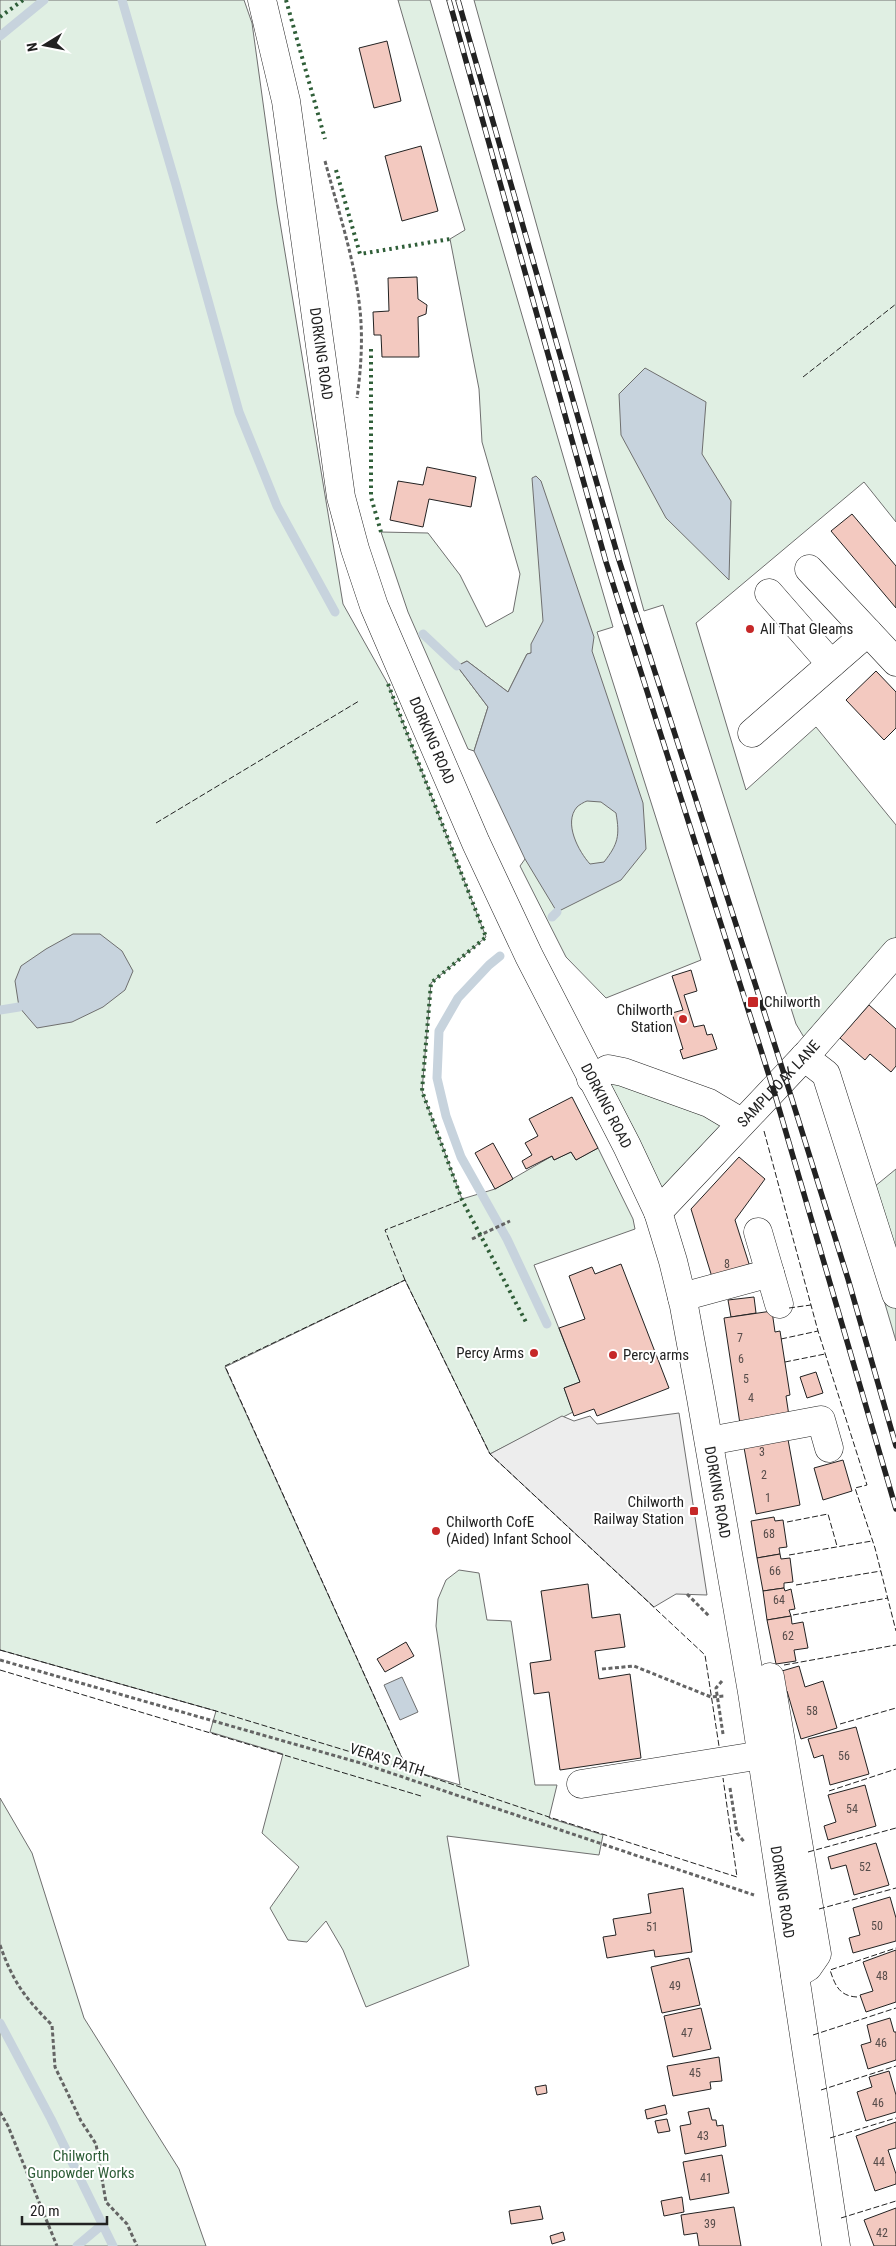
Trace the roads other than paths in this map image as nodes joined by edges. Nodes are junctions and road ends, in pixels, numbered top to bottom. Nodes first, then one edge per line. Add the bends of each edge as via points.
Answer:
1 (262, 0) edge
2 (808, 569) dead end
3 (769, 593) dead end
4 (868, 632) junction
5 (896, 662) edge
6 (831, 664) junction
7 (752, 733) dead end
8 (896, 952) edge
9 (804, 1057) junction
10 (591, 1079) junction
11 (741, 1122) junction
12 (658, 1212) junction
13 (758, 1232) dead end
14 (770, 1273) junction
15 (896, 1294) edge
16 (682, 1296) junction
17 (779, 1304) dead end
18 (709, 1442) junction
19 (829, 1448) dead end
20 (761, 1684) junction
21 (762, 1755) junction
22 (581, 1784) dead end
23 (780, 1803) junction
24 (836, 2246) edge

1 - 10 main road, DORKING ROAD via 286,101 341,497 355,548 374,606 476,843 528,956
2 - 4 main road
3 - 6 main road
4 - 5 main road
4 - 6 main road
6 - 7 main road
8 - 9 main road, SAMPLEOAK LANE
9 - 11 main road, SAMPLEOAK LANE
9 - 15 main road via 826,1074
10 - 11 main road via 608,1069 623,1072 709,1103
10 - 12 main road, DORKING ROAD
11 - 12 main road, SAMPLEOAK LANE
12 - 16 main road, DORKING ROAD
13 - 14 main road
14 - 16 main road
14 - 17 main road
16 - 18 main road, DORKING ROAD
18 - 19 main road via 818,1412
18 - 20 main road, DORKING ROAD
20 - 21 main road, DORKING ROAD
20 - 23 main road
21 - 22 main road
21 - 23 main road, DORKING ROAD
23 - 24 main road, DORKING ROAD via 795,1975

